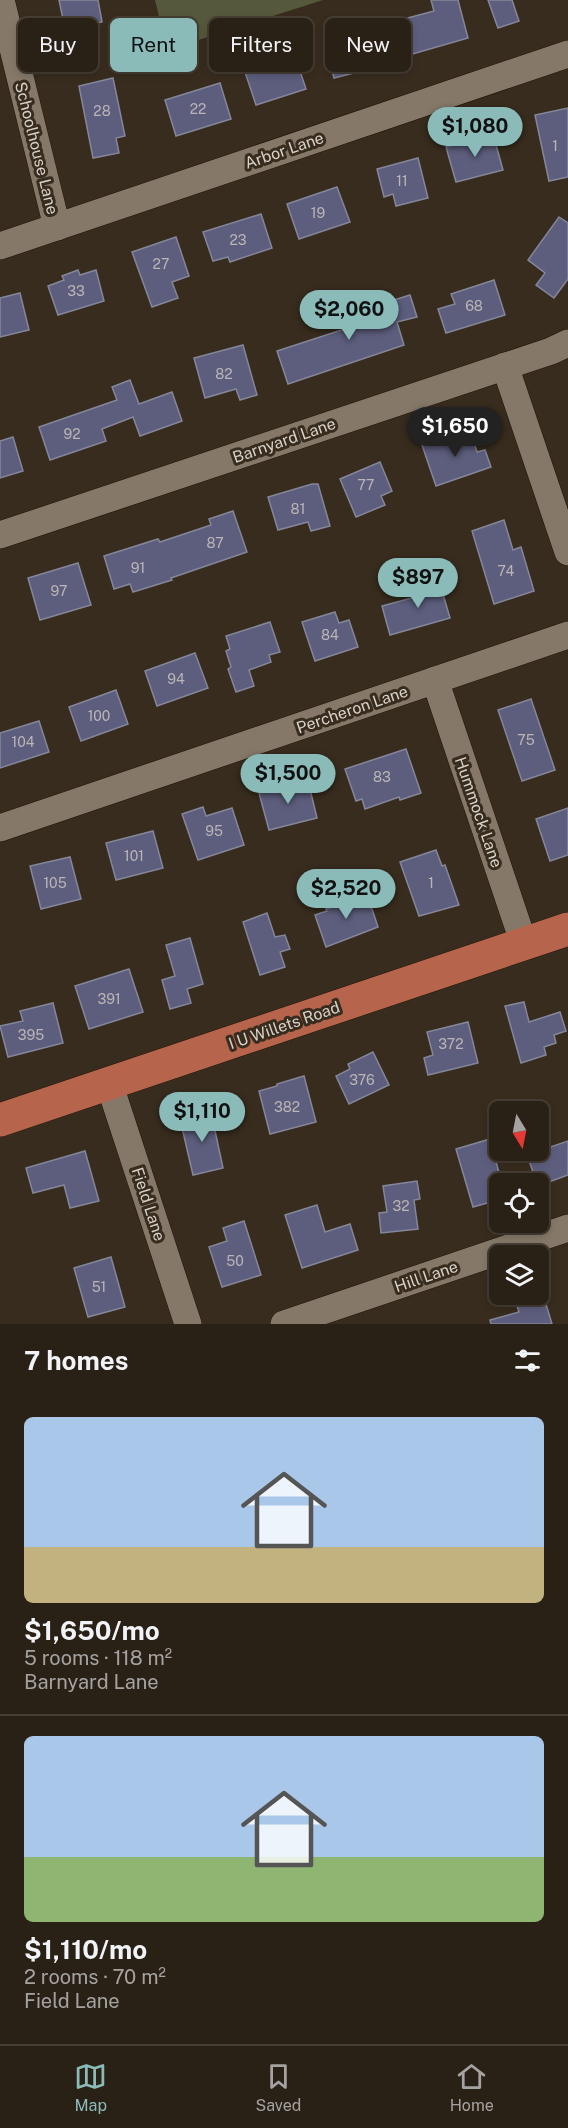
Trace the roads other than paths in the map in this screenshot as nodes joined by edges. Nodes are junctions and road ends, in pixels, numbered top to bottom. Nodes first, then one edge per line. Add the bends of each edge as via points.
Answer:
1 (1, 0) edge
2 (568, 54) edge
3 (57, 227) junction
4 (0, 246) edge
5 (568, 343) edge
6 (505, 366) junction
7 (0, 535) edge
8 (568, 552) edge
9 (568, 635) edge
10 (435, 681) junction
11 (0, 828) edge
12 (568, 929) edge
13 (524, 944) junction
14 (109, 1083) junction
15 (0, 1120) edge
16 (568, 1228) edge
17 (188, 1324) edge
18 (284, 1324) edge

1 - 3 street, Schoolhouse Lane
2 - 3 street, Arbor Lane
3 - 4 street, Arbor Lane
5 - 6 street, Barnyard Lane
6 - 7 street, Barnyard Lane
6 - 8 street
9 - 10 street, Percheron Lane
10 - 11 street, Percheron Lane
10 - 13 street, Hummock Lane
12 - 13 main road, I U Willets Road
13 - 14 main road, I U Willets Road
14 - 15 main road, I U Willets Road
14 - 17 street, Field Lane
16 - 18 street, Hill Lane

